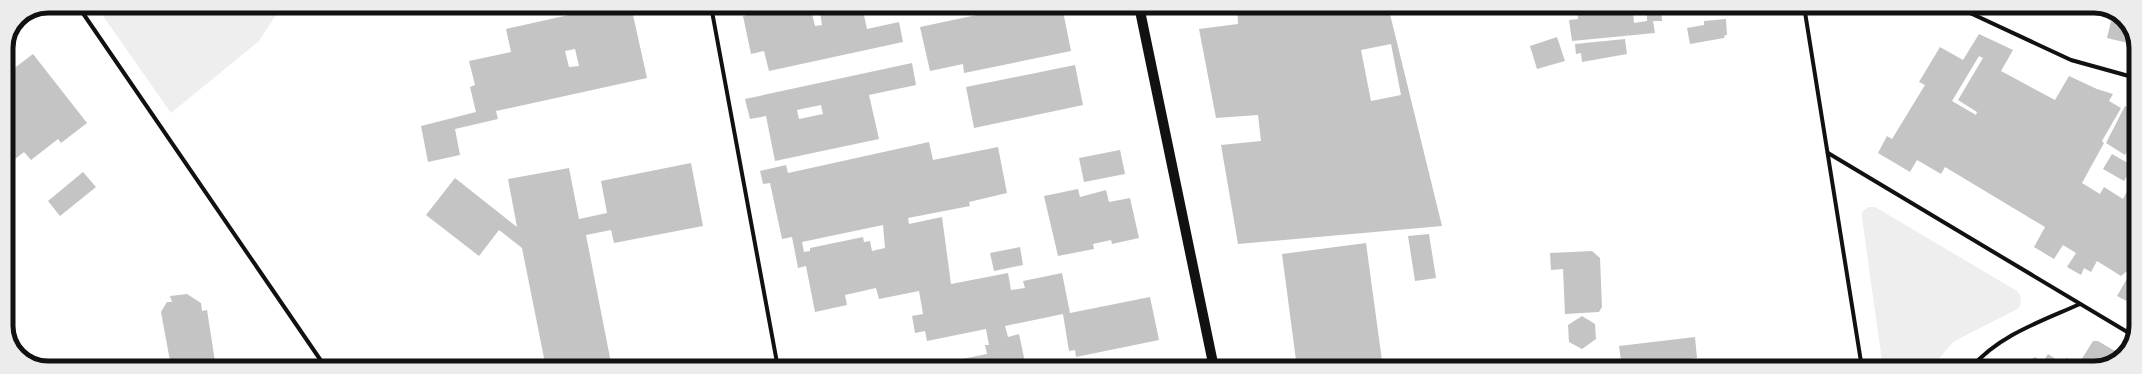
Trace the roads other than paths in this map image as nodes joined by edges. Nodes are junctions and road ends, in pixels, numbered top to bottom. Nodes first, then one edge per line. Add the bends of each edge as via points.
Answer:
1 (83, 13) edge
2 (712, 13) edge
3 (1140, 13) edge
4 (1805, 13) edge
5 (1970, 13) edge
6 (2129, 76) edge
7 (1828, 153) junction
8 (2080, 304) junction
9 (2128, 333) edge
10 (321, 361) edge
11 (777, 361) edge
12 (1213, 361) edge
13 (1861, 361) edge
14 (1977, 361) edge

1 - 10 street
2 - 11 street
3 - 12 main road
4 - 7 street
5 - 6 street via 2071,60
7 - 8 street
7 - 13 street
8 - 9 street
8 - 14 street via 2020,330 1984,353

